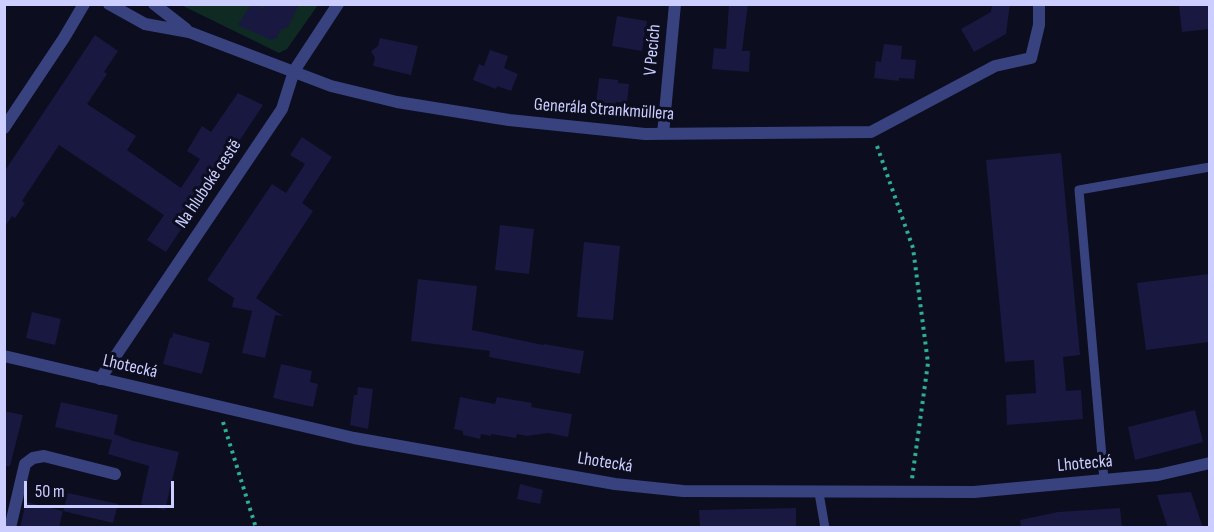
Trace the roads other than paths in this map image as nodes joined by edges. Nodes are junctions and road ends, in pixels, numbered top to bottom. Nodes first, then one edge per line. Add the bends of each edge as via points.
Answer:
1 (84, 4) edge
2 (109, 4) edge
3 (154, 4) edge
4 (338, 4) edge
5 (675, 4) edge
6 (1039, 4) edge
7 (189, 32) junction
8 (294, 71) junction
9 (4, 128) edge
10 (663, 134) junction
11 (1209, 166) edge
12 (4, 356) edge
13 (100, 379) junction
14 (1209, 463) edge
15 (115, 474) dead end
16 (1104, 480) junction
17 (819, 493) junction
18 (10, 528) edge
19 (825, 528) edge

1 - 9 street
2 - 7 street, Generála Strankmüllera via 146,24
3 - 7 street, Generála Strankmüllera
4 - 8 street, Na hluboké cestě
5 - 10 street, V Pecích
6 - 10 street, Generála Strankmüllera via 1039,25 1031,58 995,66 871,132
7 - 8 street, Generála Strankmüllera
8 - 10 street, Generála Strankmüllera via 331,86 398,102 509,120
8 - 13 street, Na hluboké cestě via 282,109
11 - 16 lane via 1079,190
12 - 13 street, Lhotecká
13 - 17 street, Lhotecká via 354,438 615,484 683,491
14 - 16 street, Lhotecká via 1158,475
15 - 18 street via 44,456 33,458 26,464
16 - 17 street, Lhotecká via 974,492
17 - 19 lane

